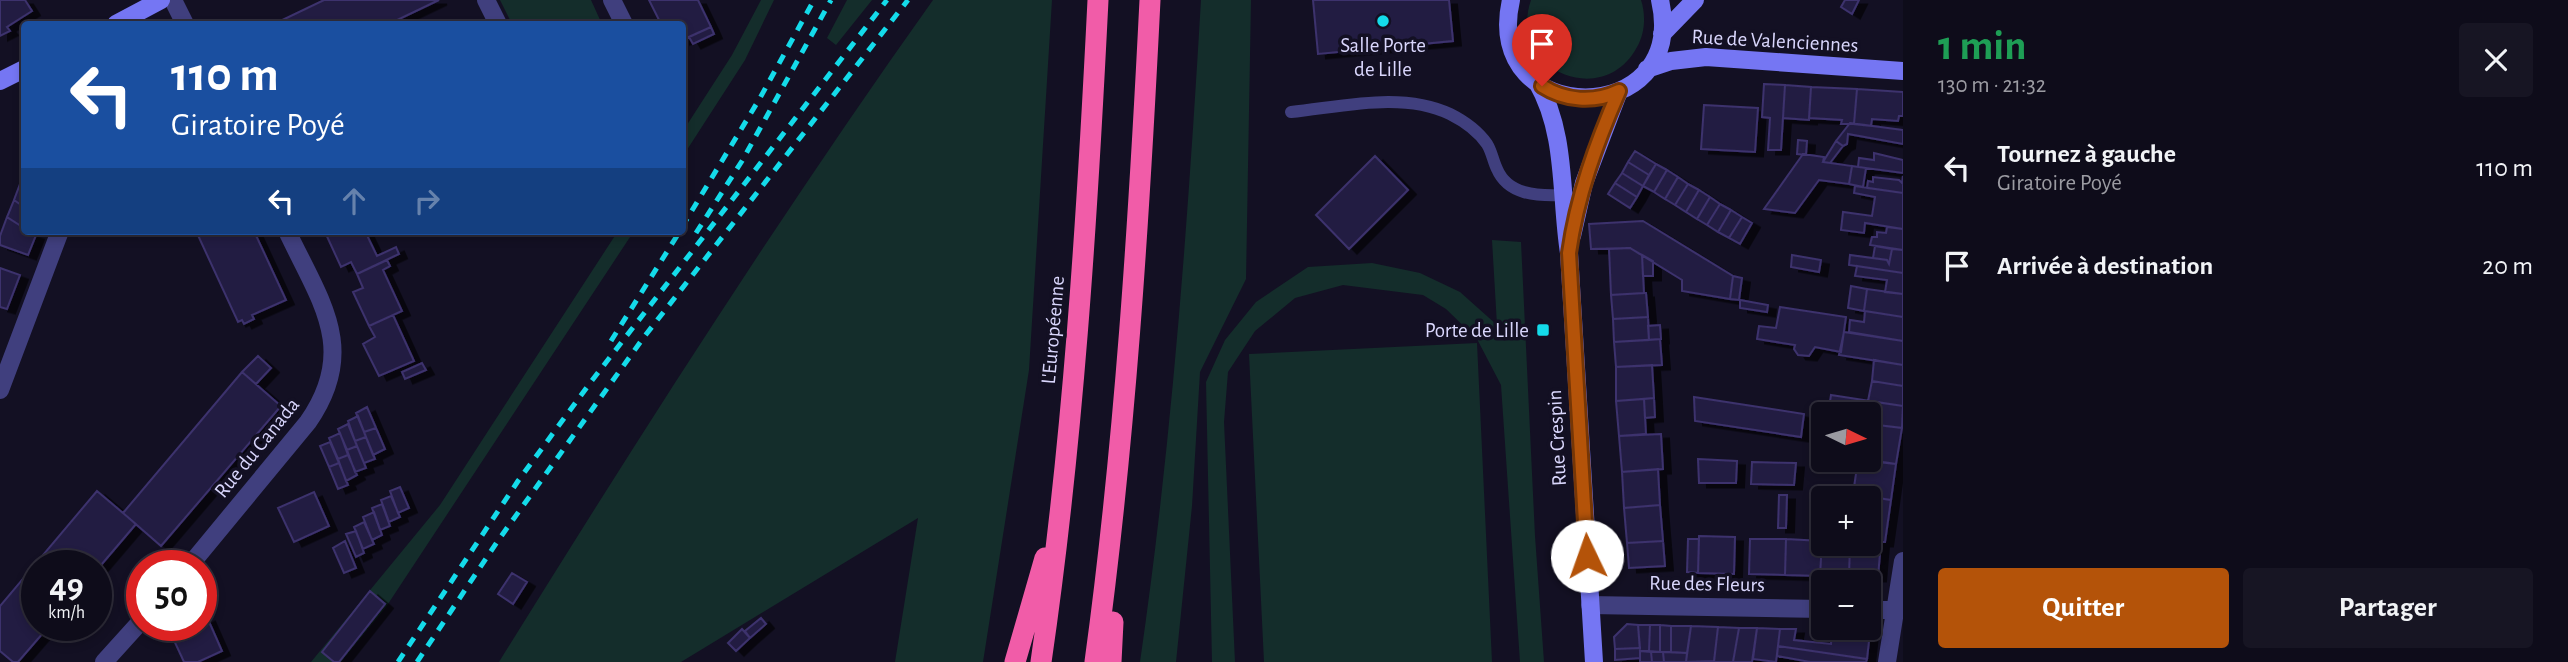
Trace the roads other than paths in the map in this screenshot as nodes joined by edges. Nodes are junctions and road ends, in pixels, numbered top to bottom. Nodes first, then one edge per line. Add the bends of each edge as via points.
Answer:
1 (161, 0) edge
2 (173, 0) edge
3 (486, 0) edge
4 (612, 0) edge
5 (1098, 0) edge
6 (1150, 0) edge
7 (1511, 0) edge
8 (1660, 0) edge
9 (1695, 0) edge
10 (122, 21) edge
11 (184, 21) edge
12 (496, 21) edge
13 (622, 21) edge
14 (1662, 34) junction
15 (1647, 69) junction
16 (21, 70) edge
17 (1903, 71) edge
18 (0, 81) edge
19 (1537, 82) junction
20 (1619, 91) junction
21 (1291, 112) dead end
22 (1562, 195) junction
23 (58, 235) edge
24 (289, 235) edge
25 (1569, 253) junction
26 (0, 390) edge
27 (1060, 509) junction
28 (1114, 512) junction
29 (202, 550) edge
30 (1903, 561) edge
31 (1590, 606) junction
32 (1811, 609) edge
33 (1881, 610) edge
34 (1899, 610) edge
35 (126, 638) edge
36 (104, 662) edge
37 (1015, 662) edge
38 (1041, 662) edge
39 (1095, 662) edge
40 (1111, 662) edge
41 (1594, 662) edge
42 (1888, 662) edge

1 - 10 main road
2 - 11 street
3 - 12 street
4 - 13 street
5 - 27 highway, L'Européenne via 1087,202
6 - 28 highway via 1136,256
7 - 19 main road via 1511,45
8 - 14 main road
9 - 14 main road
14 - 15 main road
15 - 17 main road, Rue de Valenciennes via 1706,57
15 - 20 main road
16 - 18 main road
19 - 20 main road via 1577,99
19 - 22 main road, Rue Crespin via 1558,133
20 - 25 main road, Rue Crespin via 1584,183
21 - 22 lane via 1394,102 1432,107 1481,136 1501,177 1516,189 1537,196
22 - 25 main road, Rue Crespin
23 - 26 street
24 - 29 street, Rue du Canada via 330,327 331,376 320,406
25 - 31 main road, Rue Crespin
27 - 37 highway
27 - 38 highway, L'Européenne
28 - 39 highway
28 - 40 highway
30 - 34 street
31 - 32 street, Rue des Fleurs
31 - 41 main road, Rue Crespin
33 - 34 street
34 - 42 street
35 - 36 street

